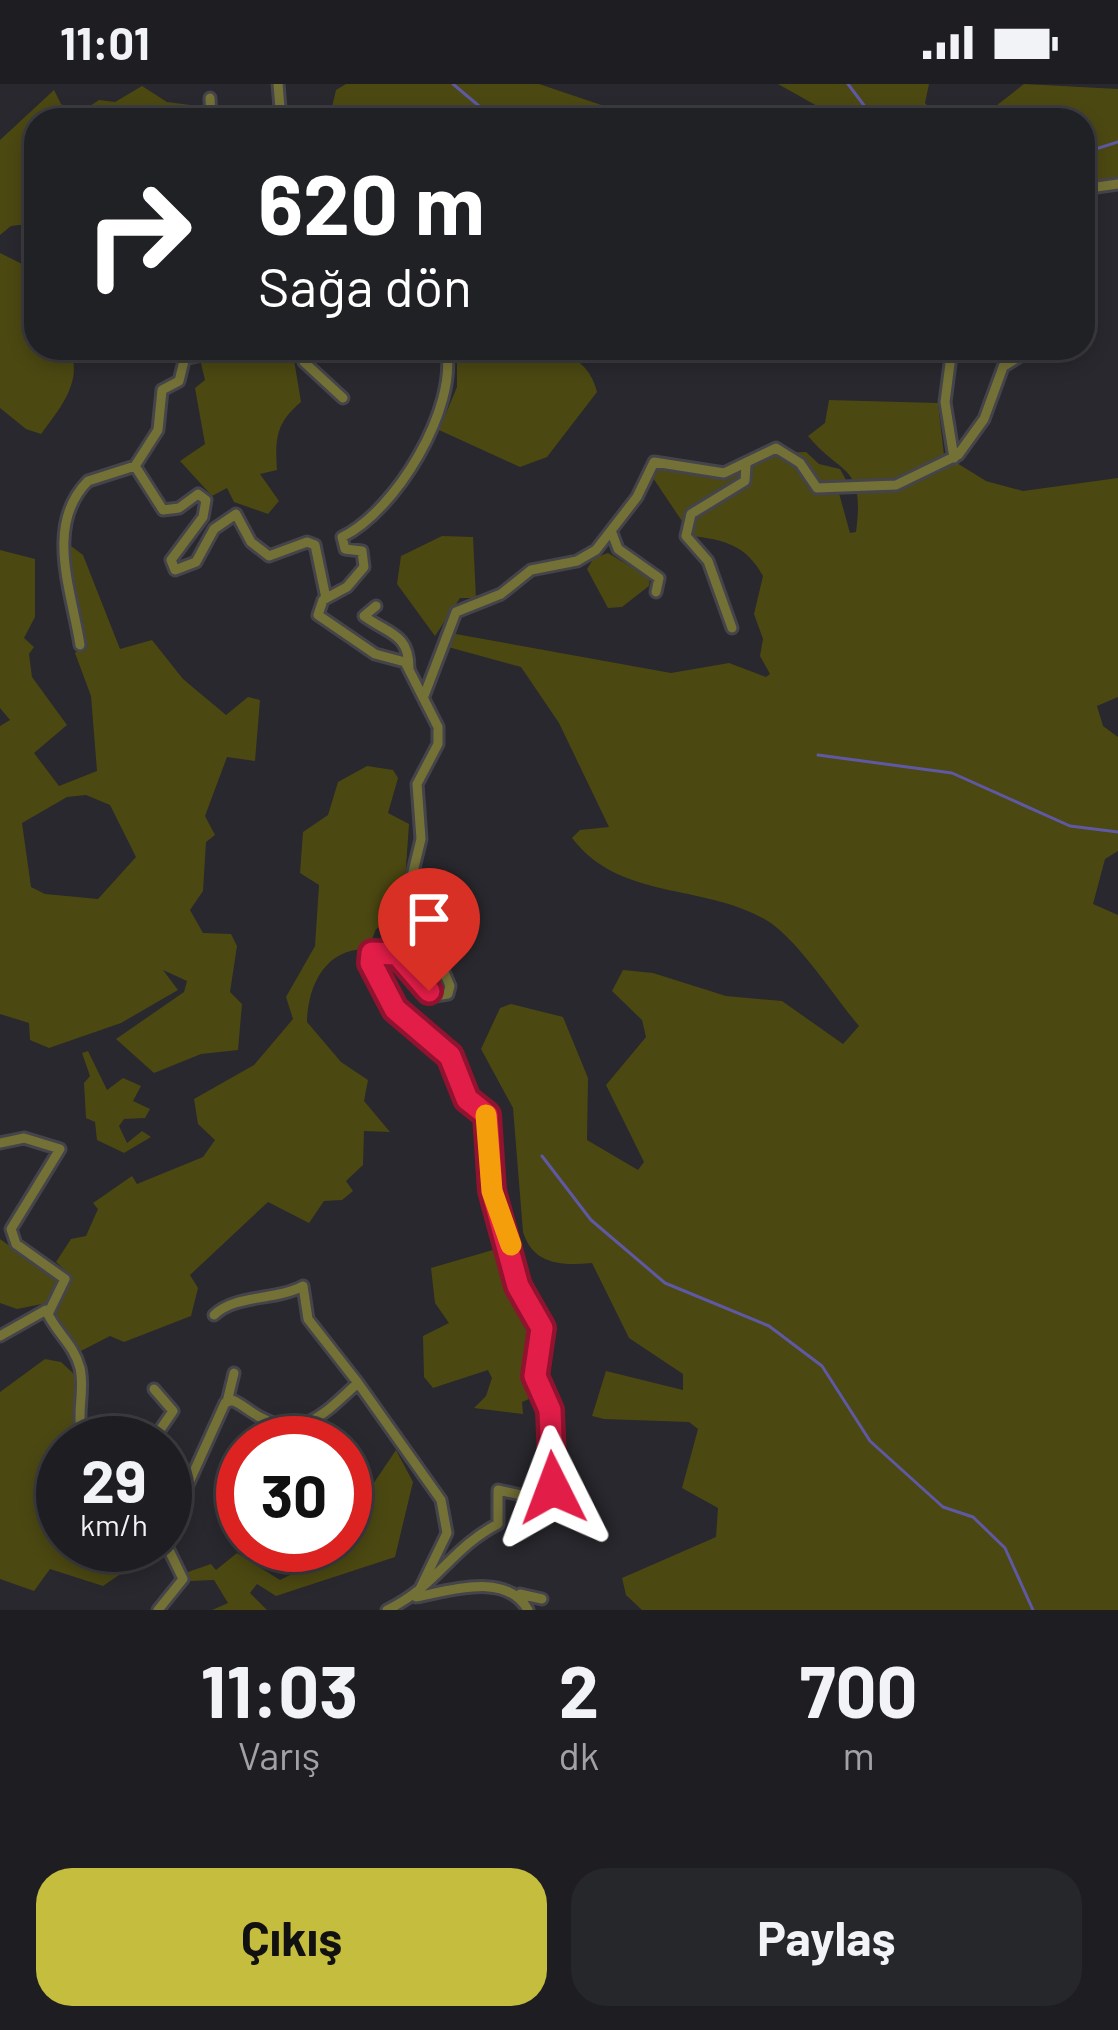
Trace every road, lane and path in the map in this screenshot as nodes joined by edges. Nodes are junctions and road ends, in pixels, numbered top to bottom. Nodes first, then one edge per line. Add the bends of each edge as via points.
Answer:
1 (210, 98) dead end
2 (210, 108) edge
3 (183, 360) edge
4 (303, 360) edge
5 (445, 360) edge
6 (950, 360) edge
7 (1007, 360) edge
8 (1014, 360) edge
9 (1006, 365) junction
10 (343, 398) dead end
11 (954, 458) junction
12 (746, 465) junction
13 (135, 466) junction
14 (611, 533) junction
15 (656, 592) dead end
16 (326, 598) junction
17 (376, 606) dead end
18 (732, 628) dead end
19 (80, 645) dead end
20 (409, 668) junction
21 (424, 696) junction
22 (0, 1143) edge
23 (48, 1314) junction
24 (214, 1315) dead end
25 (0, 1336) edge
26 (234, 1373) dead end
27 (358, 1383) junction
28 (154, 1389) dead end
29 (227, 1402) junction
30 (76, 1416) edge
31 (170, 1416) edge
32 (192, 1476) edge
33 (180, 1572) edge
34 (529, 1582) dead end
35 (521, 1595) junction
36 (416, 1597) junction
37 (542, 1599) dead end
38 (158, 1610) edge
39 (386, 1610) edge
40 (528, 1610) edge

1 - 2 street
3 - 13 street via 178,381 162,390 158,430
4 - 10 street
5 - 16 street via 443,406 428,438 370,521 342,537 345,549 362,551 364,567
6 - 11 street via 945,402
7 - 9 street
8 - 9 street
9 - 11 street via 975,435
11 - 12 street via 896,485 850,489 817,488 784,449
12 - 14 street via 724,473 654,462
12 - 18 street via 745,481 691,514 686,536 707,561
13 - 16 street via 163,510 198,494 206,500 171,560 175,569 196,562 214,529 236,514 269,556 315,545
13 - 19 street via 88,481 68,523 60,550
14 - 15 street via 618,549 659,578
14 - 21 street via 577,561 531,570 501,594 456,612
16 - 20 street via 321,621
17 - 20 street via 364,616 399,635
20 - 21 street
21 - 36 street via 438,738 417,784 421,839 412,876 448,994 435,996 397,954 376,951 370,958 395,1009 450,1056 467,1099 487,1115 492,1191 518,1286 542,1328 535,1376 550,1410 553,1488 544,1500 498,1490 498,1524 466,1543
22 - 23 street via 25,1138 60,1149 10,1229 16,1244 64,1279
23 - 25 street via 40,1310
23 - 30 street via 80,1369
24 - 27 street via 302,1286 308,1319
26 - 29 street
27 - 29 street via 321,1418 295,1426
27 - 36 street via 441,1500 447,1533
28 - 31 street
29 - 32 street
33 - 38 street via 183,1579
34 - 35 street
35 - 36 street via 484,1587
35 - 37 street
35 - 40 street
36 - 39 street

